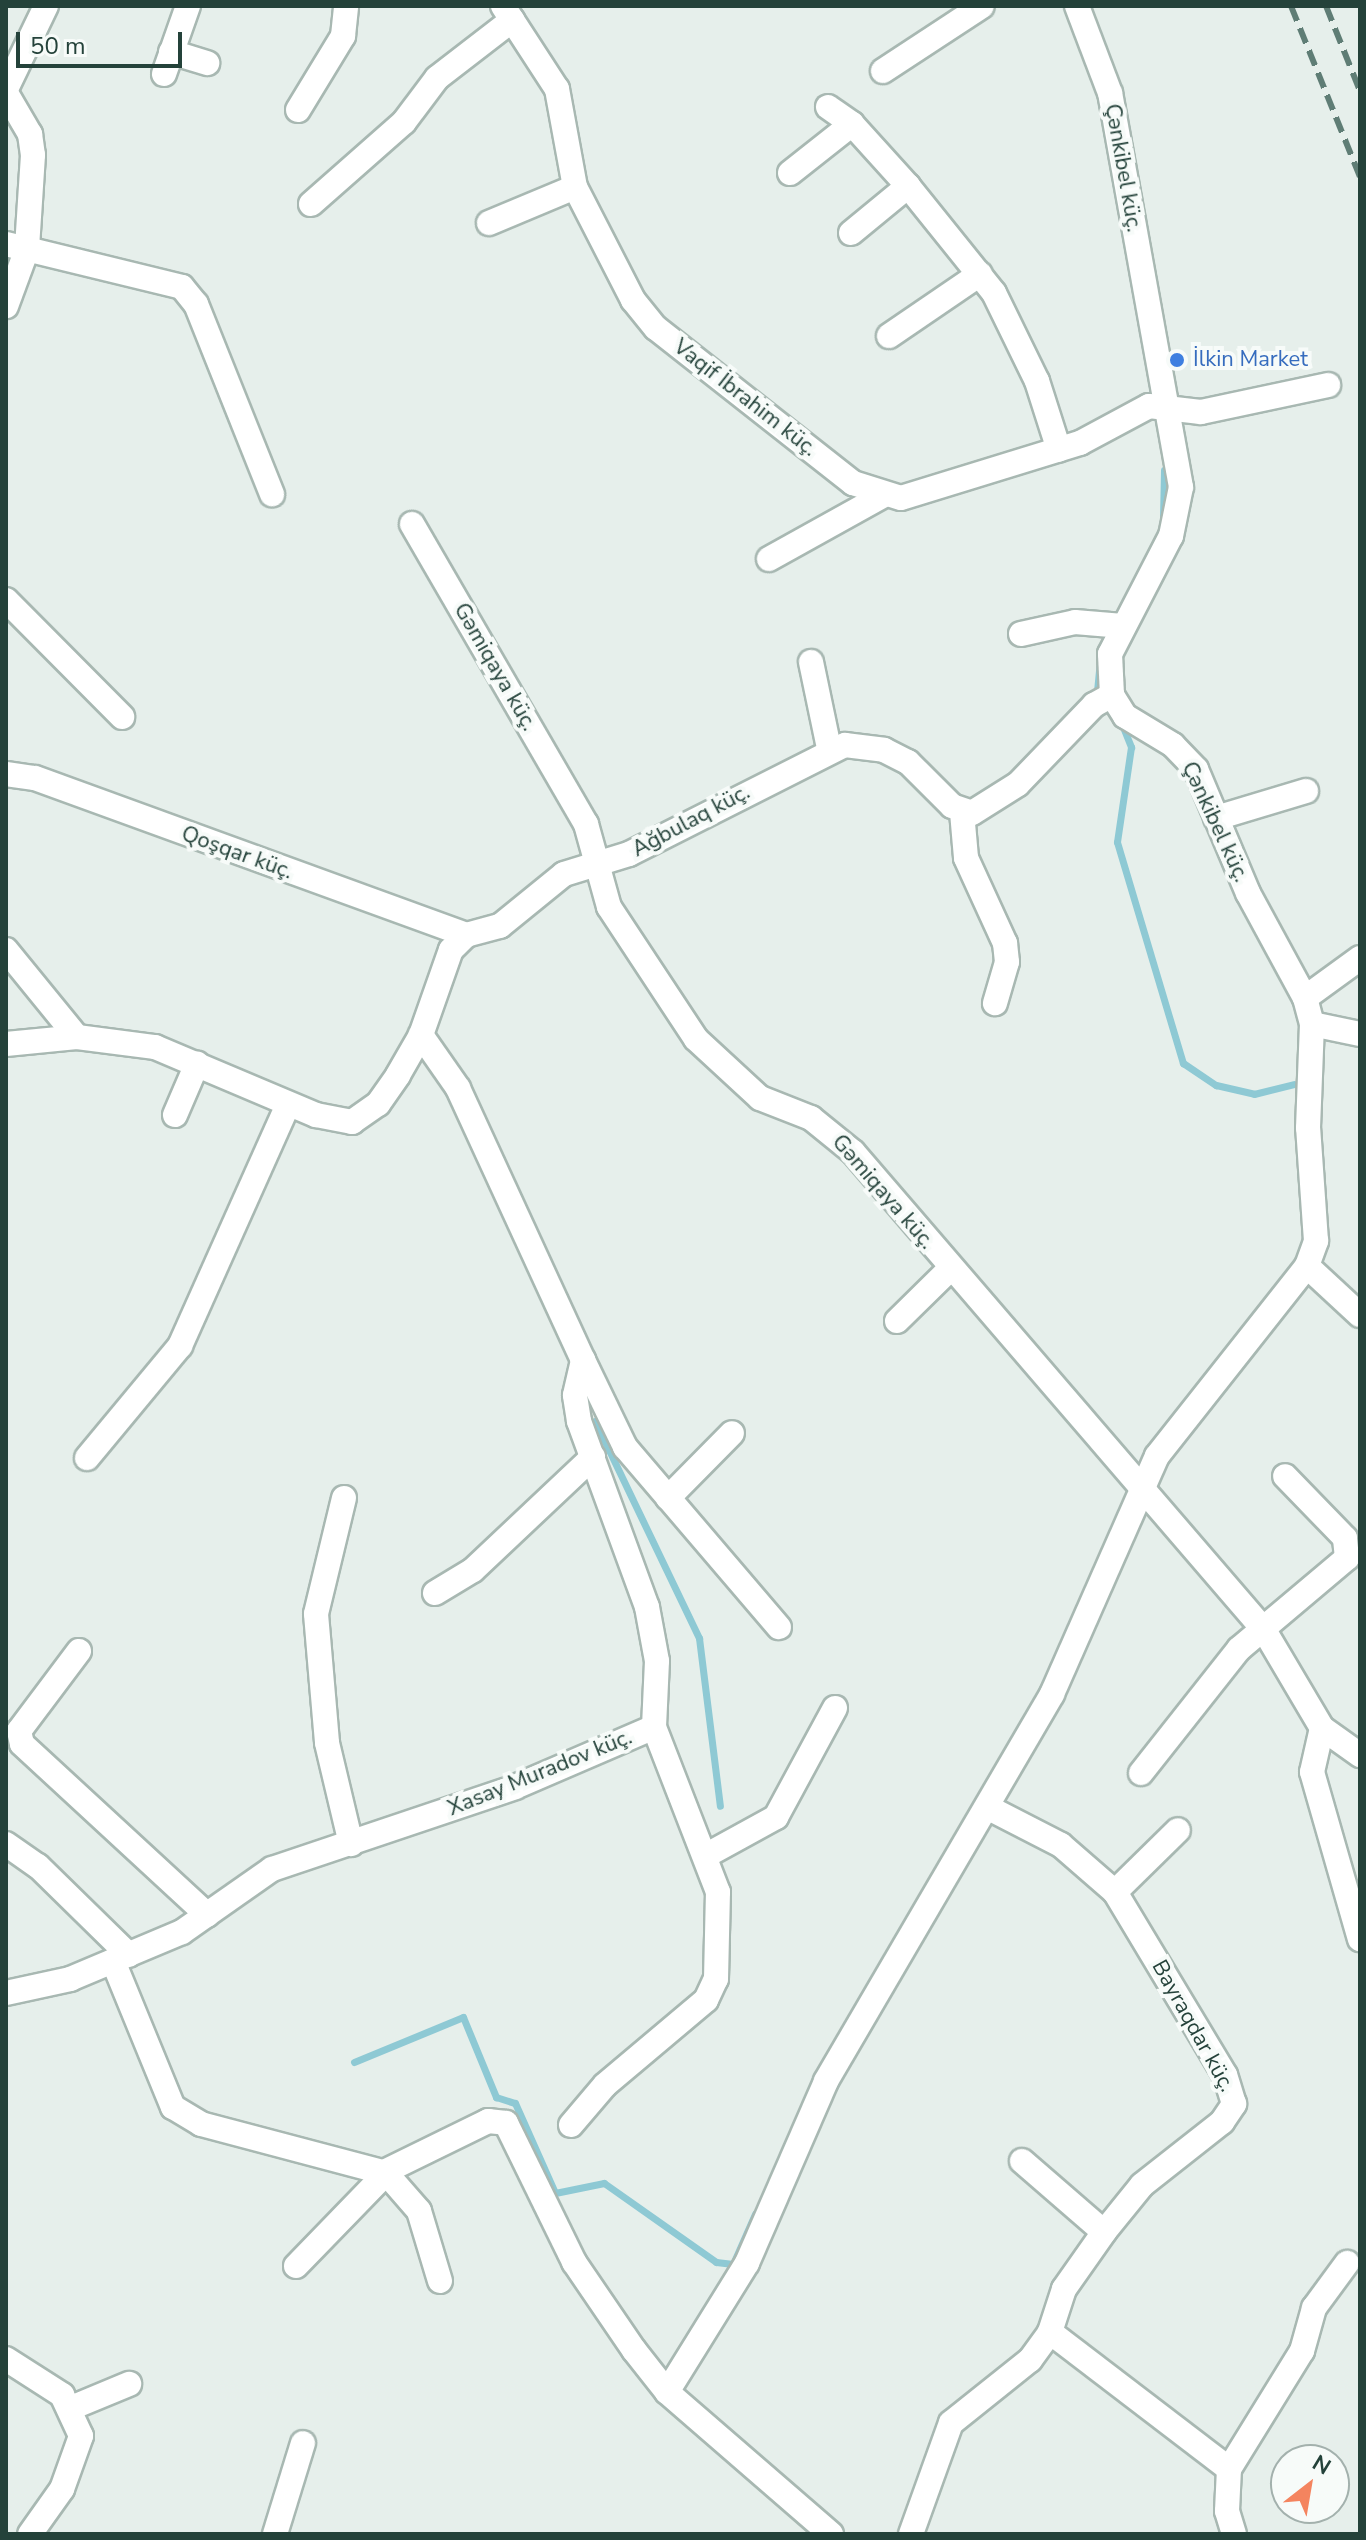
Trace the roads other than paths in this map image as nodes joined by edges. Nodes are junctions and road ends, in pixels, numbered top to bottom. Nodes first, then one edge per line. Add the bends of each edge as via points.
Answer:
1 (46, 6) edge
2 (188, 6) edge
3 (346, 6) edge
4 (982, 6) edge
5 (1077, 6) edge
6 (507, 13) edge
7 (207, 63) dead end
8 (883, 71) dead end
9 (6, 91) edge
10 (828, 107) dead end
11 (298, 110) dead end
12 (852, 124) junction
13 (790, 173) dead end
14 (908, 186) junction
15 (575, 187) junction
16 (311, 204) dead end
17 (489, 223) dead end
18 (851, 233) dead end
19 (16, 247) edge
20 (980, 274) junction
21 (6, 306) edge
22 (889, 336) dead end
23 (1328, 385) dead end
24 (1170, 412) junction
25 (1059, 450) junction
26 (272, 494) dead end
27 (882, 496) junction
28 (412, 524) dead end
29 (769, 559) dead end
30 (6, 600) edge
31 (1123, 626) junction
32 (1021, 634) dead end
33 (811, 662) dead end
34 (1112, 695) junction
35 (122, 717) dead end
36 (829, 748) junction
37 (6, 774) edge
38 (1306, 791) dead end
39 (962, 812) junction
40 (1216, 818) junction
41 (595, 861) junction
42 (466, 935) junction
43 (6, 950) edge
44 (1360, 958) edge
45 (1305, 998) junction
46 (995, 1003) dead end
47 (1312, 1024) junction
48 (1360, 1034) edge
49 (421, 1035) junction
50 (77, 1037) junction
51 (6, 1044) edge
52 (197, 1064) junction
53 (288, 1104) junction
54 (175, 1115) dead end
55 (1307, 1266) junction
56 (950, 1269) junction
57 (1360, 1315) edge
58 (897, 1321) dead end
59 (583, 1360) junction
60 (732, 1433) dead end
61 (593, 1457) junction
62 (87, 1458) dead end
63 (1285, 1476) dead end
64 (1141, 1486) junction
65 (344, 1498) dead end
66 (668, 1498) junction
67 (435, 1593) dead end
68 (779, 1627) dead end
69 (1264, 1630) junction
70 (79, 1651) dead end
71 (835, 1708) dead end
72 (654, 1727) junction
73 (1322, 1728) junction
74 (1360, 1755) edge
75 (1141, 1773) dead end
76 (989, 1808) junction
77 (1178, 1830) dead end
78 (6, 1844) edge
79 (351, 1844) junction
80 (707, 1855) junction
81 (1115, 1892) junction
82 (207, 1915) junction
83 (1360, 1939) edge
84 (121, 1958) junction
85 (6, 1993) edge
86 (571, 2125) dead end
87 (1022, 2161) dead end
88 (385, 2173) junction
89 (1104, 2232) junction
90 (1347, 2263) dead end
91 (296, 2266) dead end
92 (440, 2281) dead end
93 (1050, 2332) junction
94 (6, 2359) edge
95 (129, 2384) dead end
96 (667, 2392) junction
97 (71, 2408) junction
98 (303, 2443) dead end
99 (1229, 2469) junction
100 (30, 2534) edge
101 (275, 2534) edge
102 (831, 2534) edge
103 (911, 2534) edge
104 (1234, 2534) edge

1 - 9 street
2 - 7 street via 168,63
3 - 11 street via 343,36
4 - 8 street
5 - 24 street, Çənkibel küç. via 1110,93 1153,349
6 - 15 street, Vaqif İbrahim küç. via 557,89
6 - 16 street via 437,78 404,122
9 - 19 street via 30,134 33,155
10 - 12 street
12 - 13 street
12 - 14 street
14 - 18 street
14 - 20 street
15 - 17 street
15 - 27 street, Vaqif İbrahim küç. via 633,300 656,328 842,475
19 - 21 street
19 - 26 street via 182,287 196,304
20 - 22 street
20 - 25 street via 1037,381
23 - 24 street via 1201,412
24 - 25 street via 1136,411
24 - 31 street, Çənkibel küç. via 1180,512
25 - 27 street via 901,498
27 - 29 street
28 - 41 street, Gəmiqaya küç. via 586,824
30 - 35 street
31 - 32 street via 1075,622
31 - 34 street, Çənkibel küç. via 1108,667
33 - 36 street
34 - 39 street via 1094,705 1018,784 983,808
34 - 40 street, Çənkibel küç. via 1140,729 1187,755
36 - 39 street via 884,750 930,779
36 - 41 street, Ağbulaq küç. via 629,854
37 - 42 street, Qoşqar küç. via 35,778
38 - 40 street
39 - 46 street via 966,858 1005,943 1007,962
40 - 45 street, Çənkibel küç.
41 - 42 street, Ağbulaq küç. via 564,874 500,926
41 - 56 street, Gəmiqaya küç. via 609,907 696,1039 760,1098 811,1118 843,1142
42 - 49 street via 444,965
43 - 50 street
44 - 45 street
45 - 47 street, Çənkibel küç.
47 - 48 street
47 - 55 street, Çənkibel küç. via 1308,1128 1317,1214
49 - 53 street via 364,1118 336,1121
49 - 59 street via 458,1088
50 - 51 street
50 - 52 street via 155,1047
52 - 53 street
52 - 54 street
53 - 62 street via 180,1346
55 - 57 street
55 - 64 street, Çənkibel küç. via 1173,1430
56 - 58 street
56 - 64 street, Gəmiqaya küç.
59 - 61 street, Xasay Muradov küç. via 575,1395
59 - 66 street via 625,1447
60 - 66 street
61 - 67 street via 473,1570
61 - 72 street, Xasay Muradov küç. via 647,1607 657,1661
63 - 69 street via 1350,1548 1347,1558
64 - 69 street, Gəmiqaya küç.
64 - 76 street, Çənkibel küç. via 1085,1626
65 - 79 street via 316,1614 327,1743
66 - 68 street
69 - 73 street, Gəmiqaya küç.
69 - 75 street via 1239,1649
70 - 82 street via 19,1731 22,1744 113,1822
71 - 80 street via 776,1817
72 - 79 street, Xasay Muradov küç. via 515,1787
72 - 80 street
73 - 74 street, Gəmiqaya küç.
73 - 83 street via 1312,1772
76 - 81 street, Bayraqdar küç. via 1061,1845
76 - 96 street, Çənkibel küç. via 826,2081 747,2263
77 - 81 street
78 - 84 street via 38,1866
79 - 82 street, Xasay Muradov küç. via 264,1872
80 - 86 street via 720,1926 716,1979 706,2000 605,2085
81 - 89 street, Bayraqdar küç. via 1235,2095 1222,2122 1142,2185
82 - 84 street, Xasay Muradov küç.
84 - 85 street, Xasay Muradov küç.
84 - 88 street via 173,2107 184,2117
87 - 89 street
88 - 91 street
88 - 92 street via 419,2211
88 - 96 street via 488,2121 506,2123 574,2262
89 - 93 street, Bayraqdar küç. via 1064,2289
90 - 99 street via 1314,2308 1302,2351
93 - 99 street
93 - 103 street, Bayraqdar küç. via 1014,2377 951,2423
94 - 97 street via 62,2395
95 - 97 street
96 - 102 street
97 - 100 street via 81,2436 78,2457
98 - 101 street
99 - 104 street via 1227,2511

